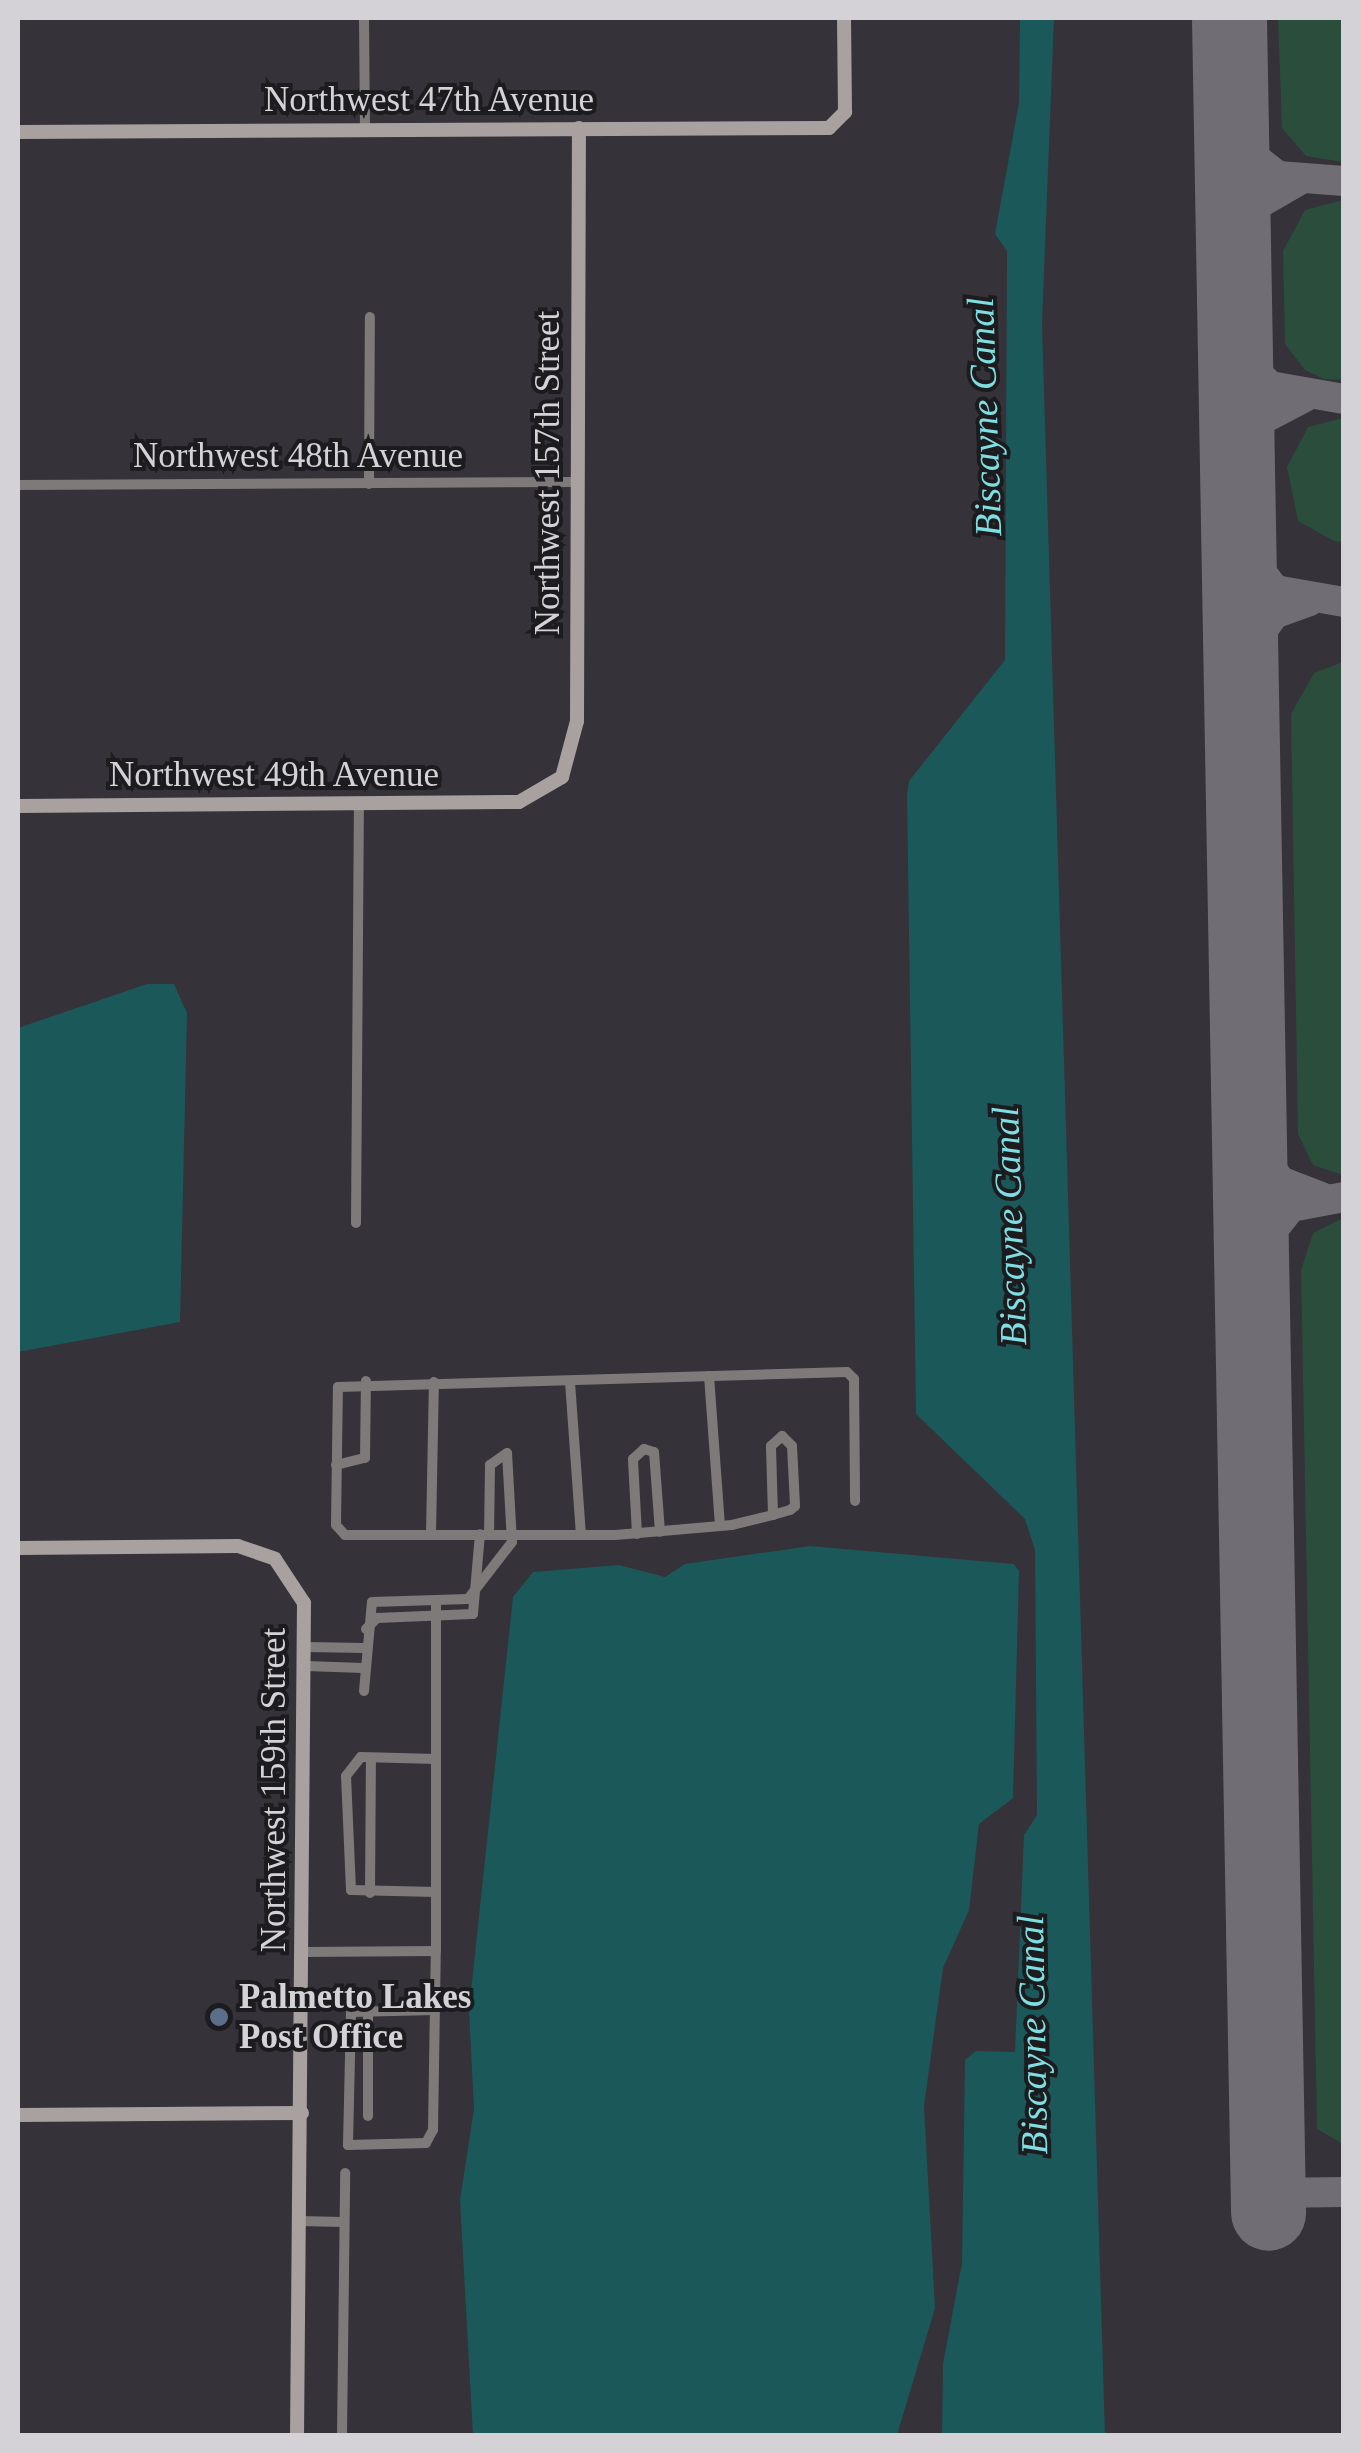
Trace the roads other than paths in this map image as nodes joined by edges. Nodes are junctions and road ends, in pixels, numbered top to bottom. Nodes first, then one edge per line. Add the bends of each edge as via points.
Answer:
1 (364, 18) edge
2 (844, 18) edge
3 (579, 128) junction
4 (365, 130) junction
5 (18, 132) edge
6 (370, 317) dead end
7 (579, 482) junction
8 (369, 484) junction
9 (18, 486) edge
10 (530, 798) joint
11 (359, 804) junction
12 (18, 806) edge
13 (356, 1223) dead end
14 (709, 1376) junction
15 (366, 1381) junction
16 (434, 1382) junction
17 (570, 1382) junction
18 (336, 1465) junction
19 (855, 1501) dead end
20 (773, 1515) junction
21 (720, 1526) junction
22 (660, 1532) junction
23 (431, 1534) junction
24 (484, 1534) junction
25 (514, 1534) junction
26 (637, 1534) junction
27 (581, 1535) junction
28 (18, 1548) edge
29 (480, 1576) junction
30 (436, 1600) junction
31 (436, 1617) junction
32 (365, 1630) junction
33 (306, 1647) junction
34 (364, 1648) junction
35 (306, 1666) junction
36 (364, 1668) junction
37 (364, 1691) dead end
38 (370, 1758) junction
39 (436, 1758) junction
40 (436, 1892) junction
41 (370, 1893) junction
42 (436, 1950) junction
43 (303, 1952) junction
44 (435, 2010) junction
45 (368, 2012) junction
46 (302, 2113) junction
47 (18, 2115) edge
48 (368, 2116) dead end
49 (345, 2173) dead end
50 (298, 2222) junction
51 (342, 2222) junction
52 (297, 2436) edge
53 (342, 2436) edge

1 - 4 street
2 - 3 street, Northwest 47th Avenue via 840,123
3 - 4 street, Northwest 47th Avenue
3 - 7 street, Northwest 157th Street
4 - 5 street, Northwest 47th Avenue
6 - 8 street
7 - 8 street, Northwest 48th Avenue
7 - 10 street, Northwest 157th Street via 576,745 562,777
8 - 9 street, Northwest 48th Avenue
10 - 11 street, Northwest 49th Avenue
11 - 12 street, Northwest 49th Avenue
11 - 13 street
14 - 17 street
14 - 19 street via 847,1372 854,1378
14 - 21 street
15 - 16 street
15 - 18 street via 338,1387
15 - 18 street via 365,1458
16 - 17 street
16 - 23 street
17 - 27 street
18 - 23 street via 336,1524 345,1536
20 - 20 street via 795,1506 792,1446 782,1436 771,1446
20 - 21 street
21 - 22 street
22 - 26 street
22 - 26 street via 654,1452 644,1448 633,1459
23 - 24 street
24 - 25 street
24 - 25 street via 490,1465 507,1453
24 - 29 street
25 - 27 street
25 - 29 street
26 - 27 street
28 - 33 street, Northwest 159th Street via 238,1546 287,1570 304,1603
29 - 30 street via 468,1598
29 - 31 street via 473,1614
30 - 31 street
30 - 32 street via 372,1602
31 - 32 street via 377,1618
31 - 39 street
32 - 34 street
33 - 34 street
33 - 35 street, Northwest 159th Street
34 - 36 street
35 - 36 street
35 - 43 street, Northwest 159th Street
36 - 37 street
38 - 39 street
38 - 41 street
38 - 41 street, Northwest 159th Street via 354,1761 346,1776 348,1886
39 - 40 street
40 - 41 street
40 - 42 street
42 - 43 street
42 - 44 street
43 - 46 street, Northwest 159th Street
44 - 45 street
44 - 45 street via 430,2139 348,2145 346,2023 351,2012
45 - 48 street
46 - 47 street
46 - 50 street, Northwest 159th Street
49 - 51 street
50 - 51 street
50 - 52 street, Northwest 159th Street
51 - 53 street

